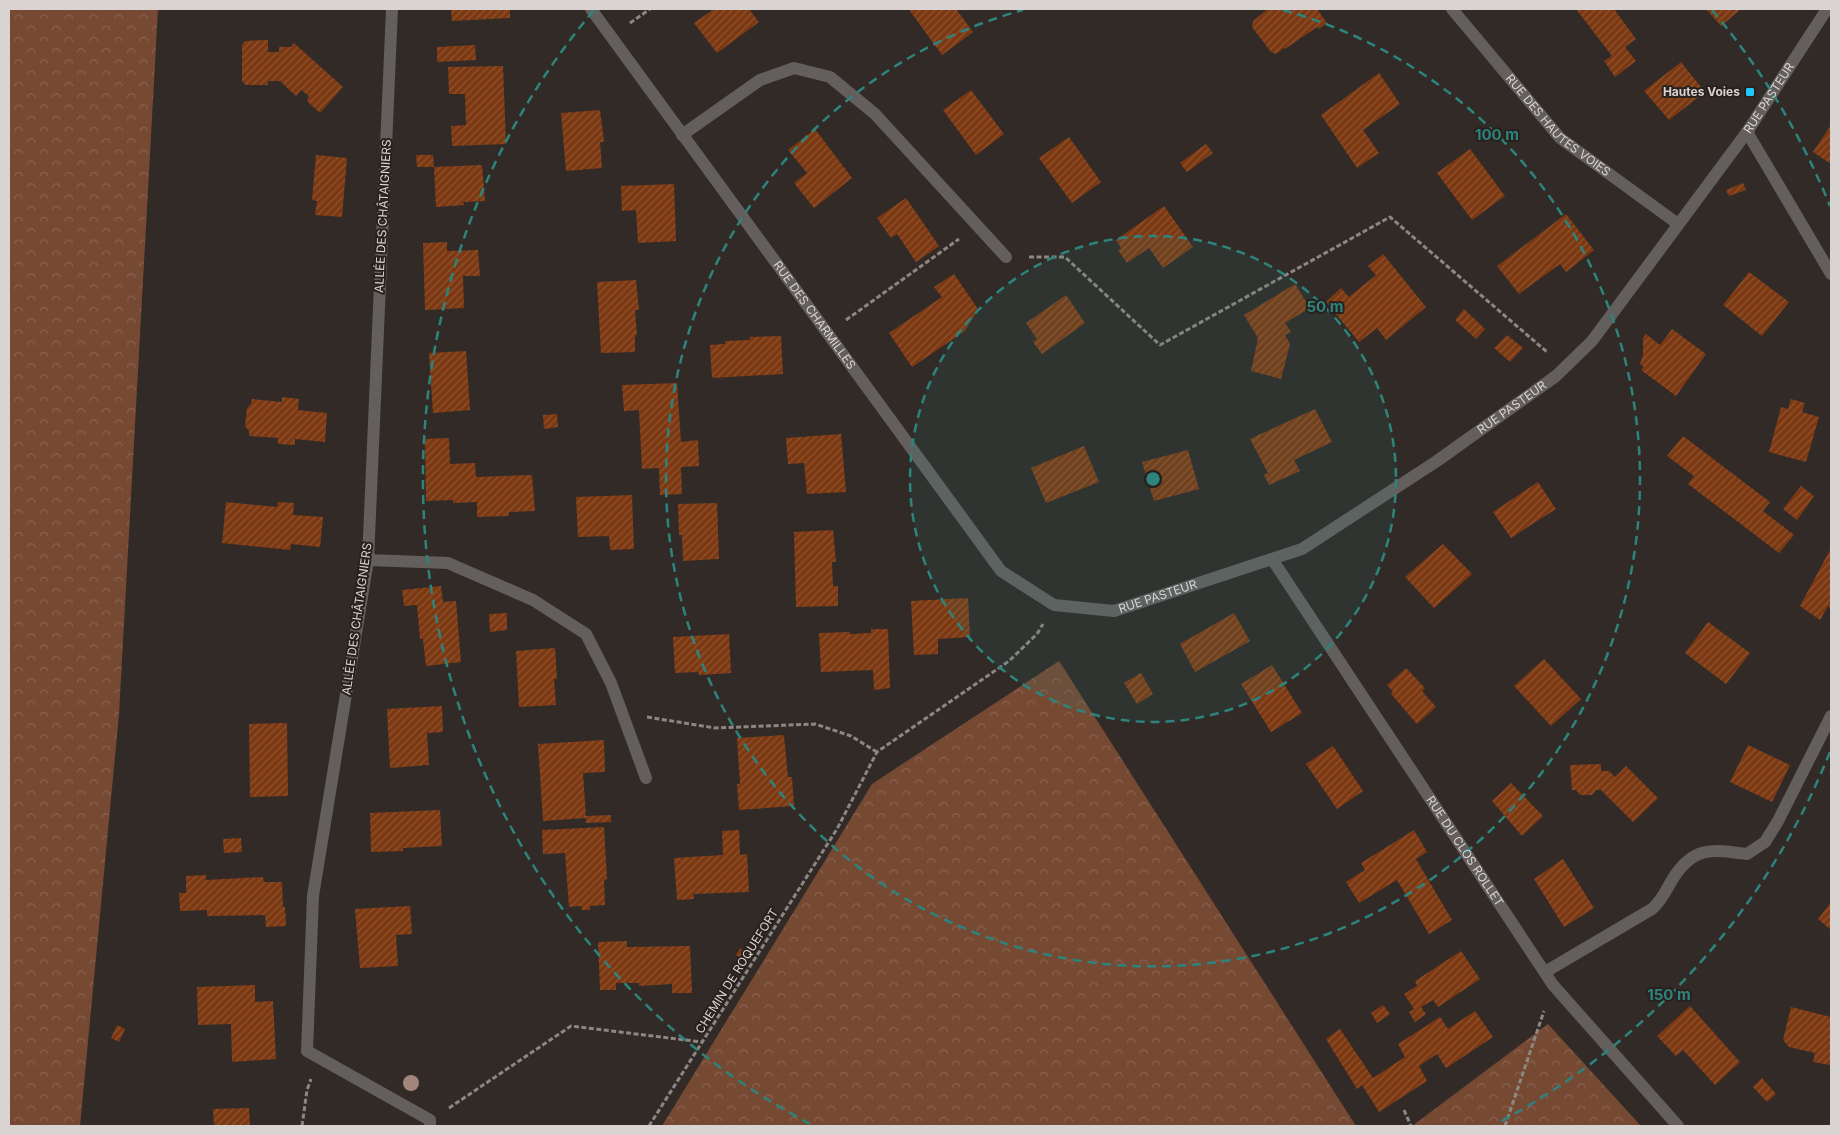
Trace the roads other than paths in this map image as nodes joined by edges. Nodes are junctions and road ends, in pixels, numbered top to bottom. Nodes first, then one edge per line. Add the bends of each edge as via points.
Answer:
1 (392, 9) edge
2 (591, 9) edge
3 (1452, 9) edge
4 (1827, 9) edge
5 (1747, 132) junction
6 (682, 135) junction
7 (1678, 224) junction
8 (1006, 257) road end
9 (1831, 274) edge
10 (1272, 558) junction
11 (368, 560) junction
12 (1054, 604) joint
13 (1831, 716) edge
14 (646, 778) dead end
15 (1545, 972) junction
16 (430, 1123) edge
17 (1678, 1126) edge

1 - 11 street, ALLÉE DES CHÂTAIGNIERS
2 - 6 street, RUE DES CHARMILLES
3 - 7 street, RUE DES HAUTES VOIES via 1560,138
4 - 5 street, RUE PASTEUR
5 - 7 street, RUE PASTEUR
5 - 9 street
6 - 8 street via 760,80 794,68 830,77 876,114
6 - 12 street, RUE DES CHARMILLES via 1001,571
7 - 10 street, RUE PASTEUR via 1592,341 1556,376 1429,466 1302,549
10 - 12 street, RUE PASTEUR via 1114,611
10 - 15 street, RUE DU CLOS ROLLET
11 - 14 street via 448,563 533,600 586,634 611,683
11 - 16 street, ALLÉE DES CHÂTAIGNIERS via 313,896 307,1051
13 - 15 street via 1765,842 1747,854 1716,849 1696,855 1683,866 1652,909
15 - 17 street, RUE DU CLOS ROLLET

